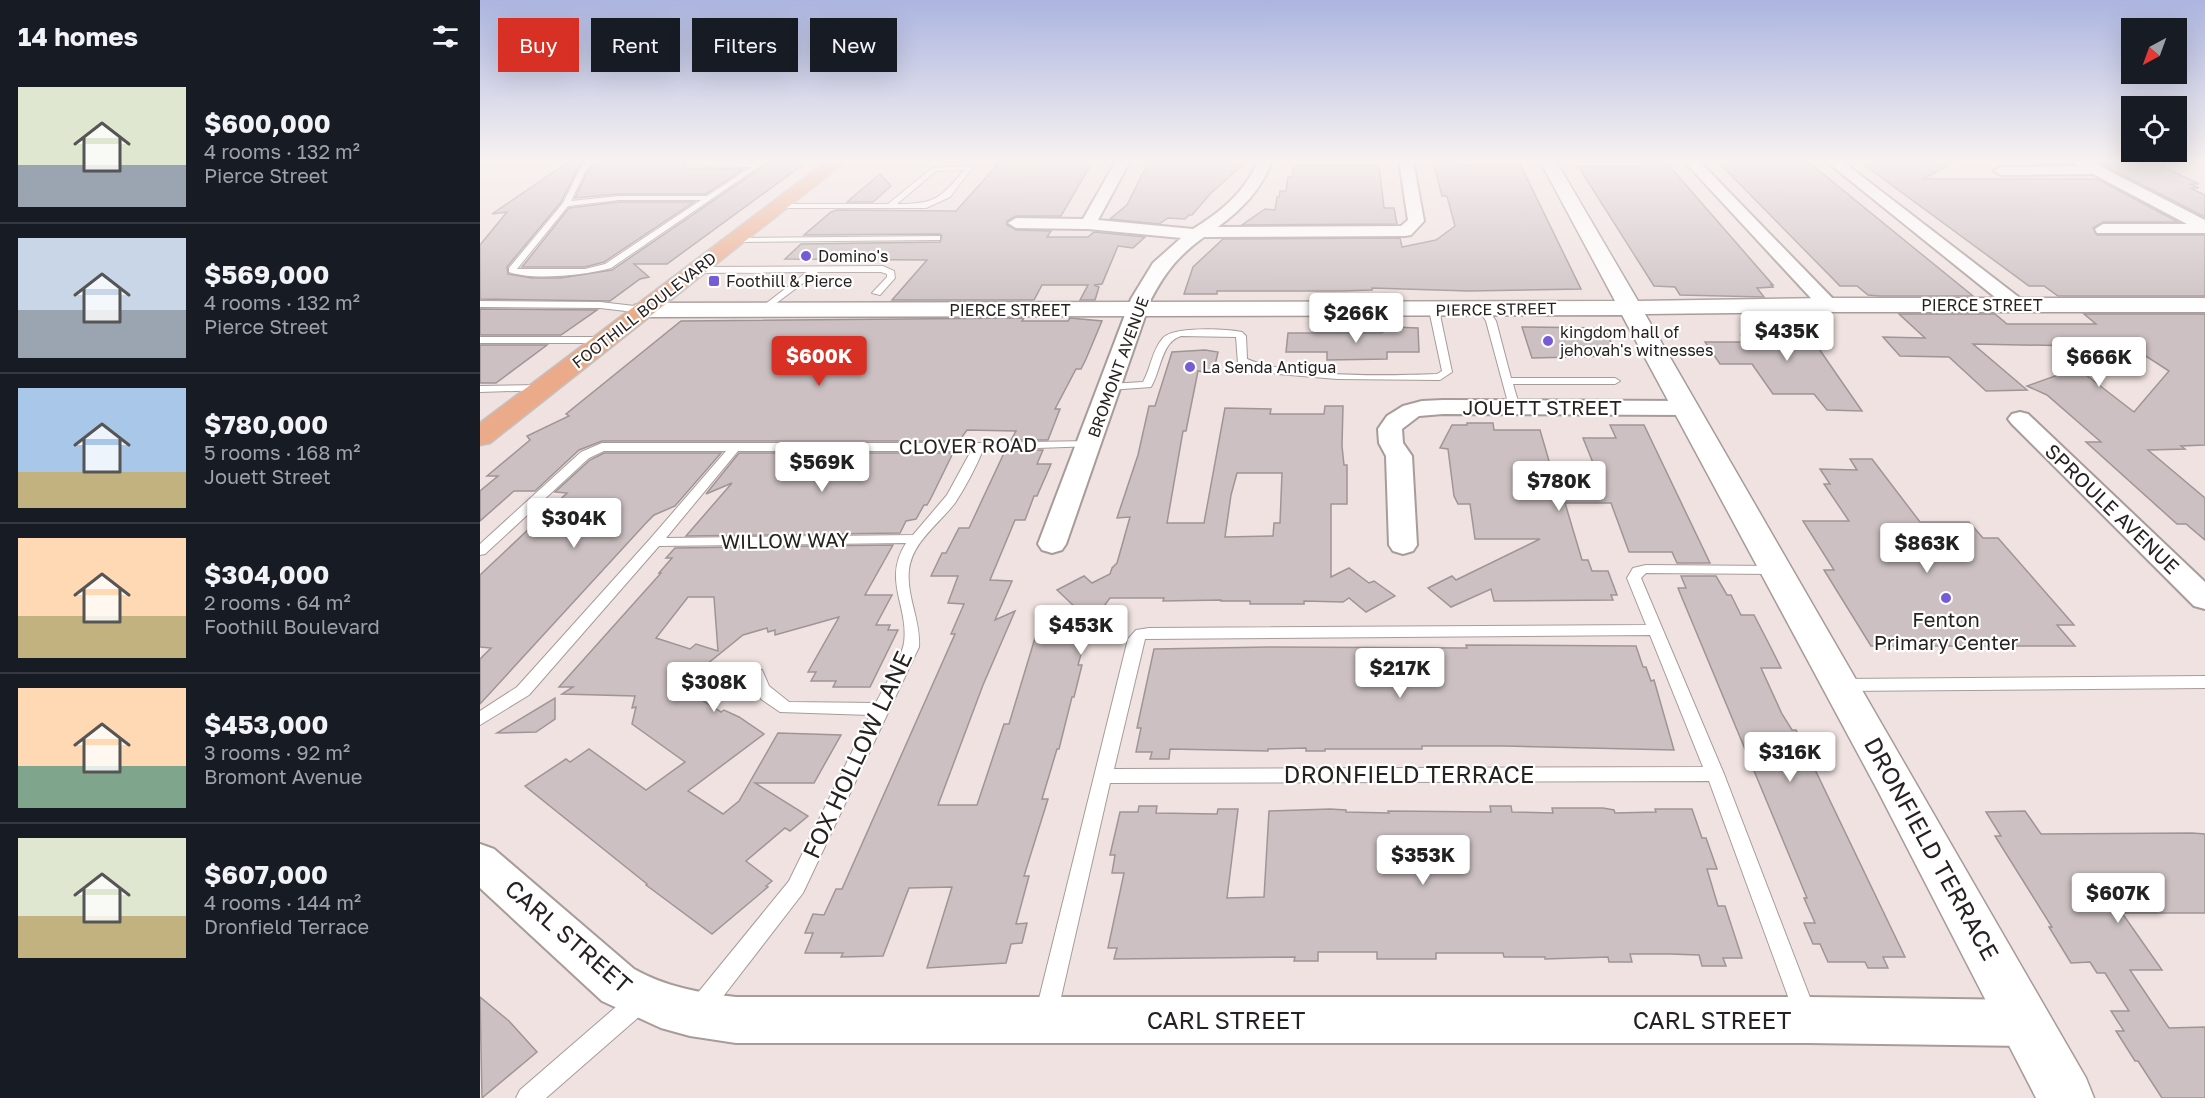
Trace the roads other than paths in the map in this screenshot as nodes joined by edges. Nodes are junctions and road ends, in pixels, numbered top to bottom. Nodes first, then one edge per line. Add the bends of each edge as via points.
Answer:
1 (559, 212) edge
2 (687, 212) edge
3 (772, 212) edge
4 (1095, 212) edge
5 (1224, 212) edge
6 (1415, 212) edge
7 (1577, 212) edge
8 (1740, 212) edge
9 (1898, 212) edge
10 (2175, 212) edge
11 (1016, 223) dead end
12 (1088, 224) junction
13 (2205, 228) edge
14 (2103, 229) dead end
15 (1197, 233) junction
16 (937, 238) dead end
17 (736, 240) junction
18 (816, 269) junction
19 (696, 270) junction
20 (877, 293) dead end
21 (480, 304) edge
22 (1828, 305) junction
23 (2018, 306) junction
24 (2205, 306) edge
25 (1631, 307) junction
26 (1137, 309) junction
27 (644, 310) junction
28 (763, 310) junction
29 (1434, 310) junction
30 (1484, 310) junction
31 (480, 340) edge
32 (605, 340) junction
33 (1506, 381) junction
34 (1615, 381) dead end
35 (1109, 387) junction
36 (480, 388) edge
37 (543, 388) junction
38 (1514, 408) junction
39 (1686, 408) junction
40 (2020, 419) dead end
41 (480, 437) edge
42 (1090, 444) junction
43 (980, 447) junction
44 (734, 448) junction
45 (914, 540) junction
46 (655, 542) junction
47 (1052, 544) dead end
48 (1403, 545) dead end
49 (480, 551) edge
50 (1776, 570) junction
51 (2205, 599) edge
52 (1654, 630) junction
53 (756, 674) dead end
54 (2205, 682) edge
55 (1841, 685) junction
56 (880, 709) junction
57 (480, 719) edge
58 (1715, 774) junction
59 (1104, 776) junction
60 (480, 862) edge
61 (641, 999) junction
62 (694, 1015) junction
63 (1808, 1020) junction
64 (1045, 1021) junction
65 (2026, 1023) junction
66 (528, 1098) edge
67 (2066, 1098) edge

1 - 2 lane via 512,270 578,273 601,268
3 - 17 main road, FOOTHILL BOULEVARD
4 - 12 street
5 - 15 street, BROMONT AVENUE
6 - 15 street via 1416,221 1405,231
7 - 25 street, DRONFIELD TERRACE
8 - 22 street
9 - 23 street
10 - 13 street
11 - 12 street
12 - 15 street
13 - 14 street
15 - 26 street, BROMONT AVENUE via 1163,263
16 - 17 lane
17 - 19 main road, FOOTHILL BOULEVARD
18 - 19 lane
18 - 20 lane via 883,269 891,273 891,278
18 - 28 lane
19 - 27 main road, FOOTHILL BOULEVARD
21 - 27 lane via 600,305
22 - 23 street, PIERCE STREET
22 - 25 street, PIERCE STREET
23 - 24 street, PIERCE STREET
25 - 30 street, PIERCE STREET
25 - 39 street, DRONFIELD TERRACE
26 - 28 street, PIERCE STREET
26 - 29 street, PIERCE STREET
26 - 35 street, BROMONT AVENUE
27 - 28 street, PIERCE STREET
27 - 32 main road, FOOTHILL BOULEVARD
29 - 30 street, PIERCE STREET
29 - 35 lane via 1447,372 1440,377 1259,369 1242,361 1242,336 1236,332 1180,333 1162,346 1147,385
30 - 33 lane via 1491,321
31 - 32 lane
32 - 37 main road, FOOTHILL BOULEVARD
33 - 34 lane
33 - 38 lane
35 - 42 street, BROMONT AVENUE
36 - 37 lane
37 - 41 main road, FOOTHILL BOULEVARD
38 - 39 street, JOUETT STREET
38 - 48 street, JOUETT STREET via 1422,408 1401,417 1390,429 1391,443 1399,456
39 - 50 street, DRONFIELD TERRACE
40 - 51 street, SPROULE AVENUE
42 - 43 lane, CLOVER ROAD
42 - 47 street, BROMONT AVENUE
43 - 44 lane, CLOVER ROAD
43 - 45 lane, FOX HOLLOW LANE via 947,505
44 - 46 lane
44 - 49 lane, CLOVER ROAD via 595,449
45 - 46 lane, WILLOW WAY
45 - 56 lane, FOX HOLLOW LANE via 902,571 913,636
46 - 57 lane via 523,692
50 - 52 lane via 1641,570 1634,578
50 - 55 street, DRONFIELD TERRACE
52 - 58 lane
52 - 59 lane via 1144,633 1136,639
53 - 56 lane via 759,687 786,708
54 - 55 lane
55 - 65 street, DRONFIELD TERRACE
56 - 62 lane, FOX HOLLOW LANE via 796,887
58 - 59 lane, DRONFIELD TERRACE
58 - 63 lane
59 - 64 lane
60 - 61 street, CARL STREET via 618,985
61 - 62 street, CARL STREET
61 - 66 lane
62 - 64 street, CARL STREET via 780,1021
63 - 64 street, CARL STREET
63 - 65 street, CARL STREET
65 - 67 street, DRONFIELD TERRACE

